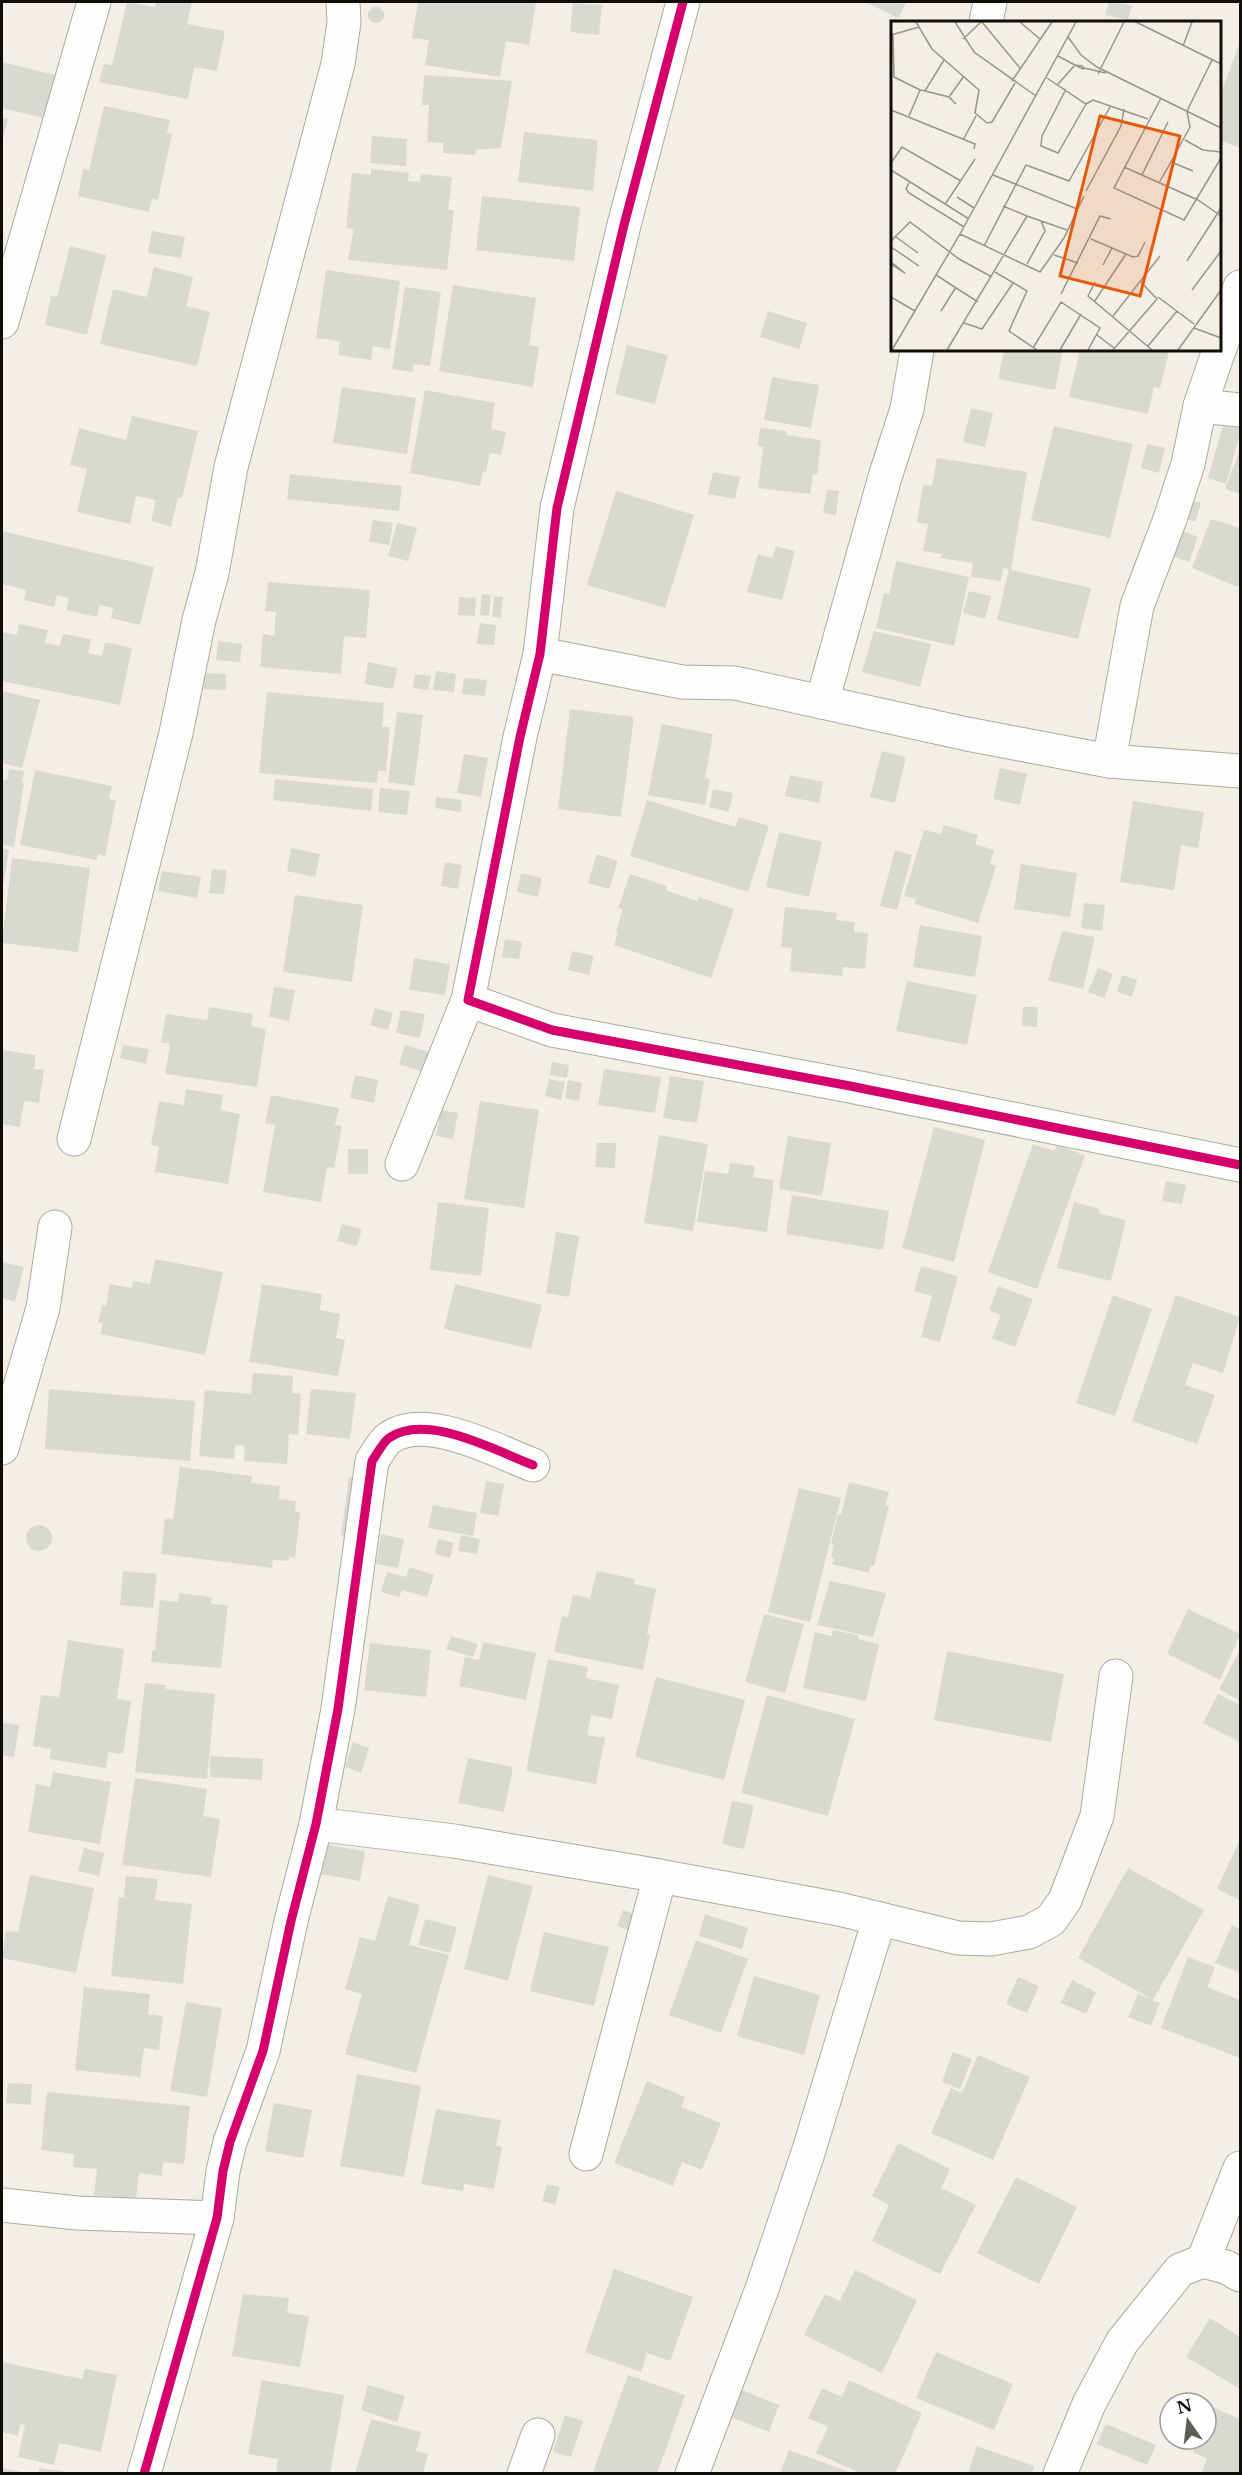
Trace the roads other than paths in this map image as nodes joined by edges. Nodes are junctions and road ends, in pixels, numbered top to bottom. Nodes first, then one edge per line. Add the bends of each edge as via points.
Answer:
1 (94, 2) edge
2 (344, 2) edge
3 (683, 2) edge
4 (990, 2) edge
5 (986, 21) edge
6 (1240, 287) edge
7 (2, 322) edge
8 (1221, 343) edge
9 (917, 351) edge
10 (1218, 351) edge
11 (1200, 406) junction
12 (1240, 410) edge
13 (540, 654) junction
14 (822, 702) junction
15 (1109, 761) junction
16 (1240, 771) edge
17 (468, 1000) junction
18 (74, 1139) dead end
19 (402, 1164) dead end
20 (1240, 1165) edge
21 (55, 1227) dead end
22 (2, 1440) edge
23 (533, 1465) dead end
24 (1116, 1676) dead end
25 (316, 1824) junction
26 (660, 1876) junction
27 (879, 1920) junction
28 (586, 2154) dead end
29 (1240, 2168) edge
30 (2, 2205) edge
31 (217, 2218) junction
32 (1203, 2261) junction
33 (1240, 2275) edge
34 (538, 2435) dead end
35 (144, 2474) edge
36 (524, 2474) edge
37 (692, 2474) edge
38 (1060, 2474) edge

1 - 7 street
2 - 18 street via 338,64 231,467 176,733
3 - 13 street via 556,508
4 - 5 street
6 - 8 street
9 - 14 street via 907,409
10 - 11 street
11 - 12 street
11 - 15 street via 1188,464 1137,606
13 - 14 street via 682,682 735,683
13 - 17 street
14 - 15 street
15 - 16 street
17 - 19 street
17 - 20 street via 552,1030
21 - 22 street via 43,1308
23 - 25 street via 444,1431 411,1430 388,1438 372,1461 338,1709
24 - 27 street via 1097,1816 1065,1900 1051,1920 1029,1932 991,1939 958,1938
25 - 26 street
25 - 31 street via 263,2050 230,2142
26 - 27 street
26 - 28 street
27 - 37 street via 808,2153
29 - 32 street
30 - 31 street via 77,2213
31 - 35 street
32 - 33 street
32 - 38 street via 1180,2270 1122,2342 1089,2404
34 - 36 street

